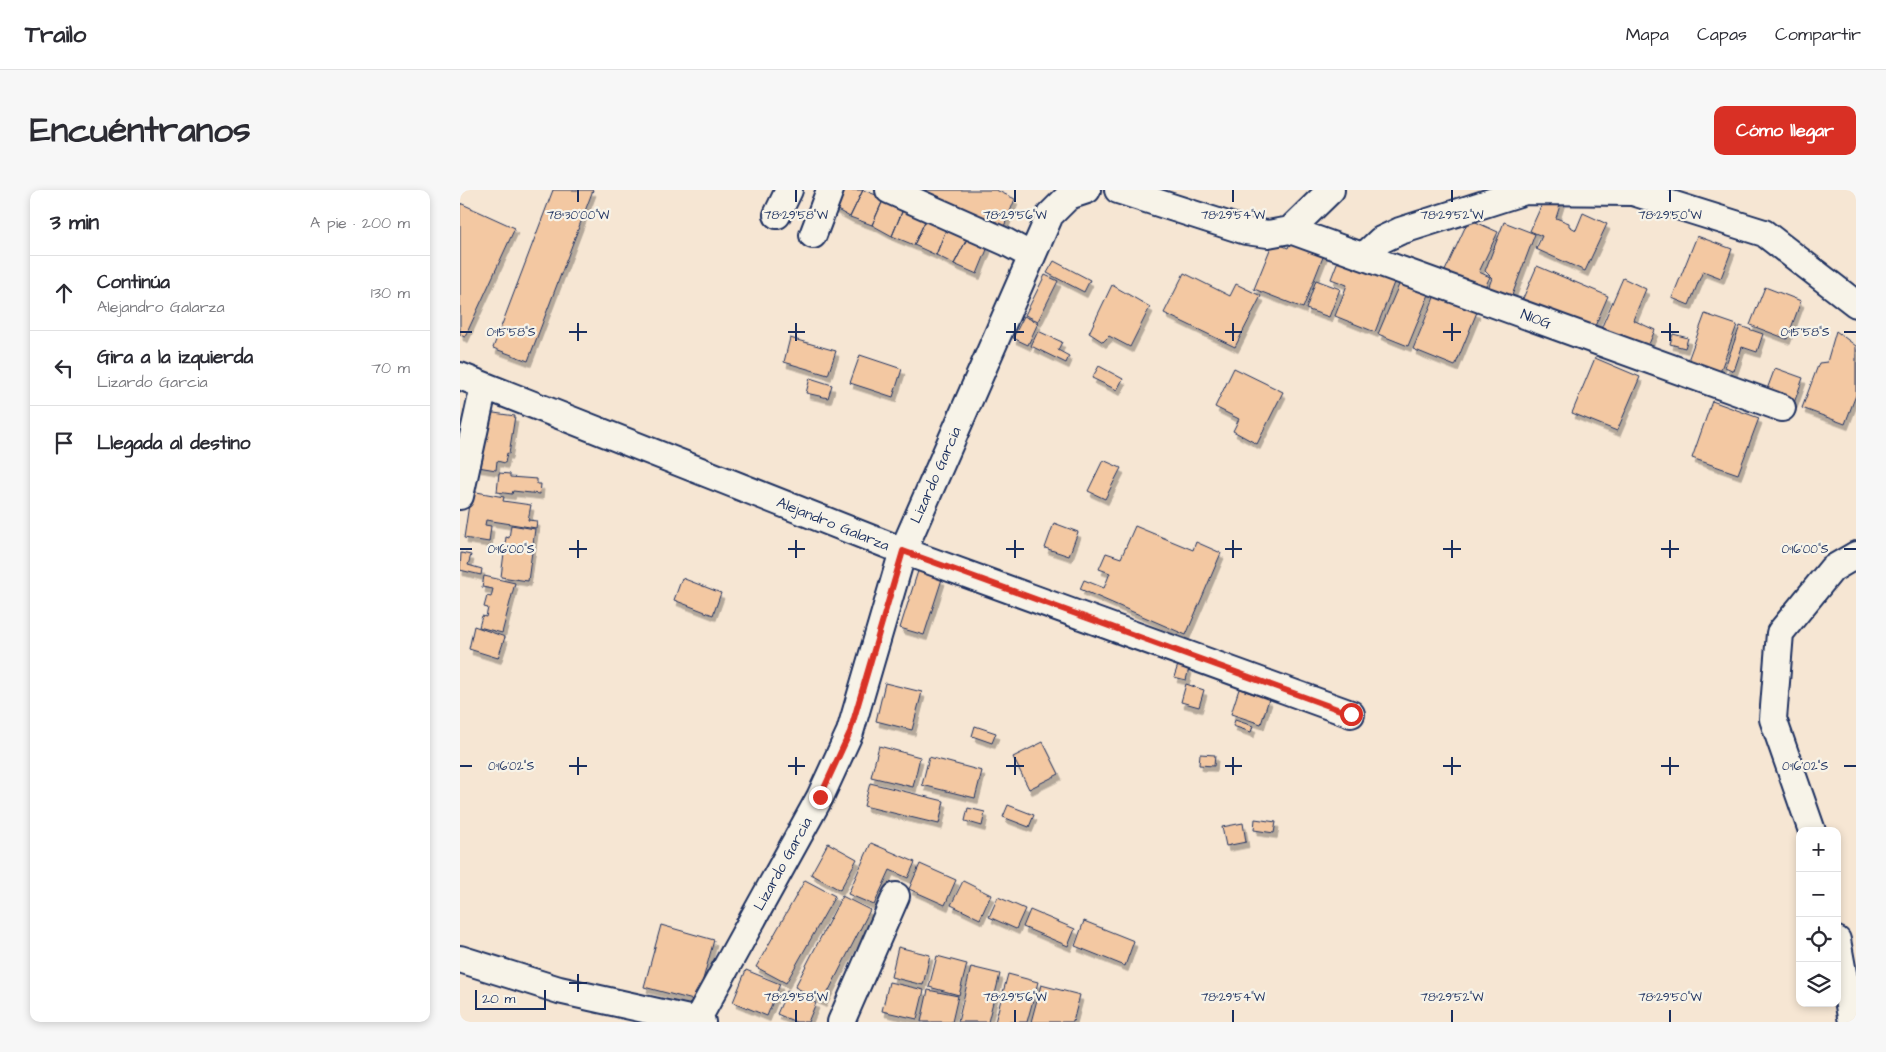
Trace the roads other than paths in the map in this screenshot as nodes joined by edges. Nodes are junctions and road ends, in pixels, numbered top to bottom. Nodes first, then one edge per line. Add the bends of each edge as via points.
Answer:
1 (789, 190) edge
2 (830, 190) edge
3 (889, 190) edge
4 (1088, 190) edge
5 (1118, 190) edge
6 (1331, 190) edge
7 (777, 215) dead end
8 (1290, 230) junction
9 (813, 235) dead end
10 (1032, 256) junction
11 (1364, 256) junction
12 (1856, 304) edge
13 (460, 376) edge
14 (484, 386) junction
15 (1782, 408) dead end
16 (460, 496) edge
17 (903, 551) junction
18 (1856, 555) edge
19 (1351, 714) dead end
20 (1811, 827) edge
21 (896, 896) dead end
22 (460, 960) edge
23 (1841, 962) edge
24 (698, 1022) edge
25 (841, 1022) edge
26 (1852, 1022) edge

1 - 7 street
2 - 9 street
3 - 10 street
4 - 10 street, Lizardo Garcia via 1069,196 1050,215
5 - 8 street via 1246,231 1268,234
6 - 8 street
8 - 11 street, N10G
10 - 17 street, Lizardo Garcia
11 - 12 street via 1380,240 1400,231 1525,191 1633,192 1764,233
11 - 15 street, N10G
13 - 14 street, Alejandro Galarza
14 - 16 street
14 - 17 street, Alejandro Galarza
17 - 19 street, Alejandro Galarza
17 - 24 street, Lizardo Garcia via 850,732 820,797
18 - 20 street via 1832,569 1780,633 1773,719
21 - 25 street
22 - 24 street via 559,990
23 - 26 street

